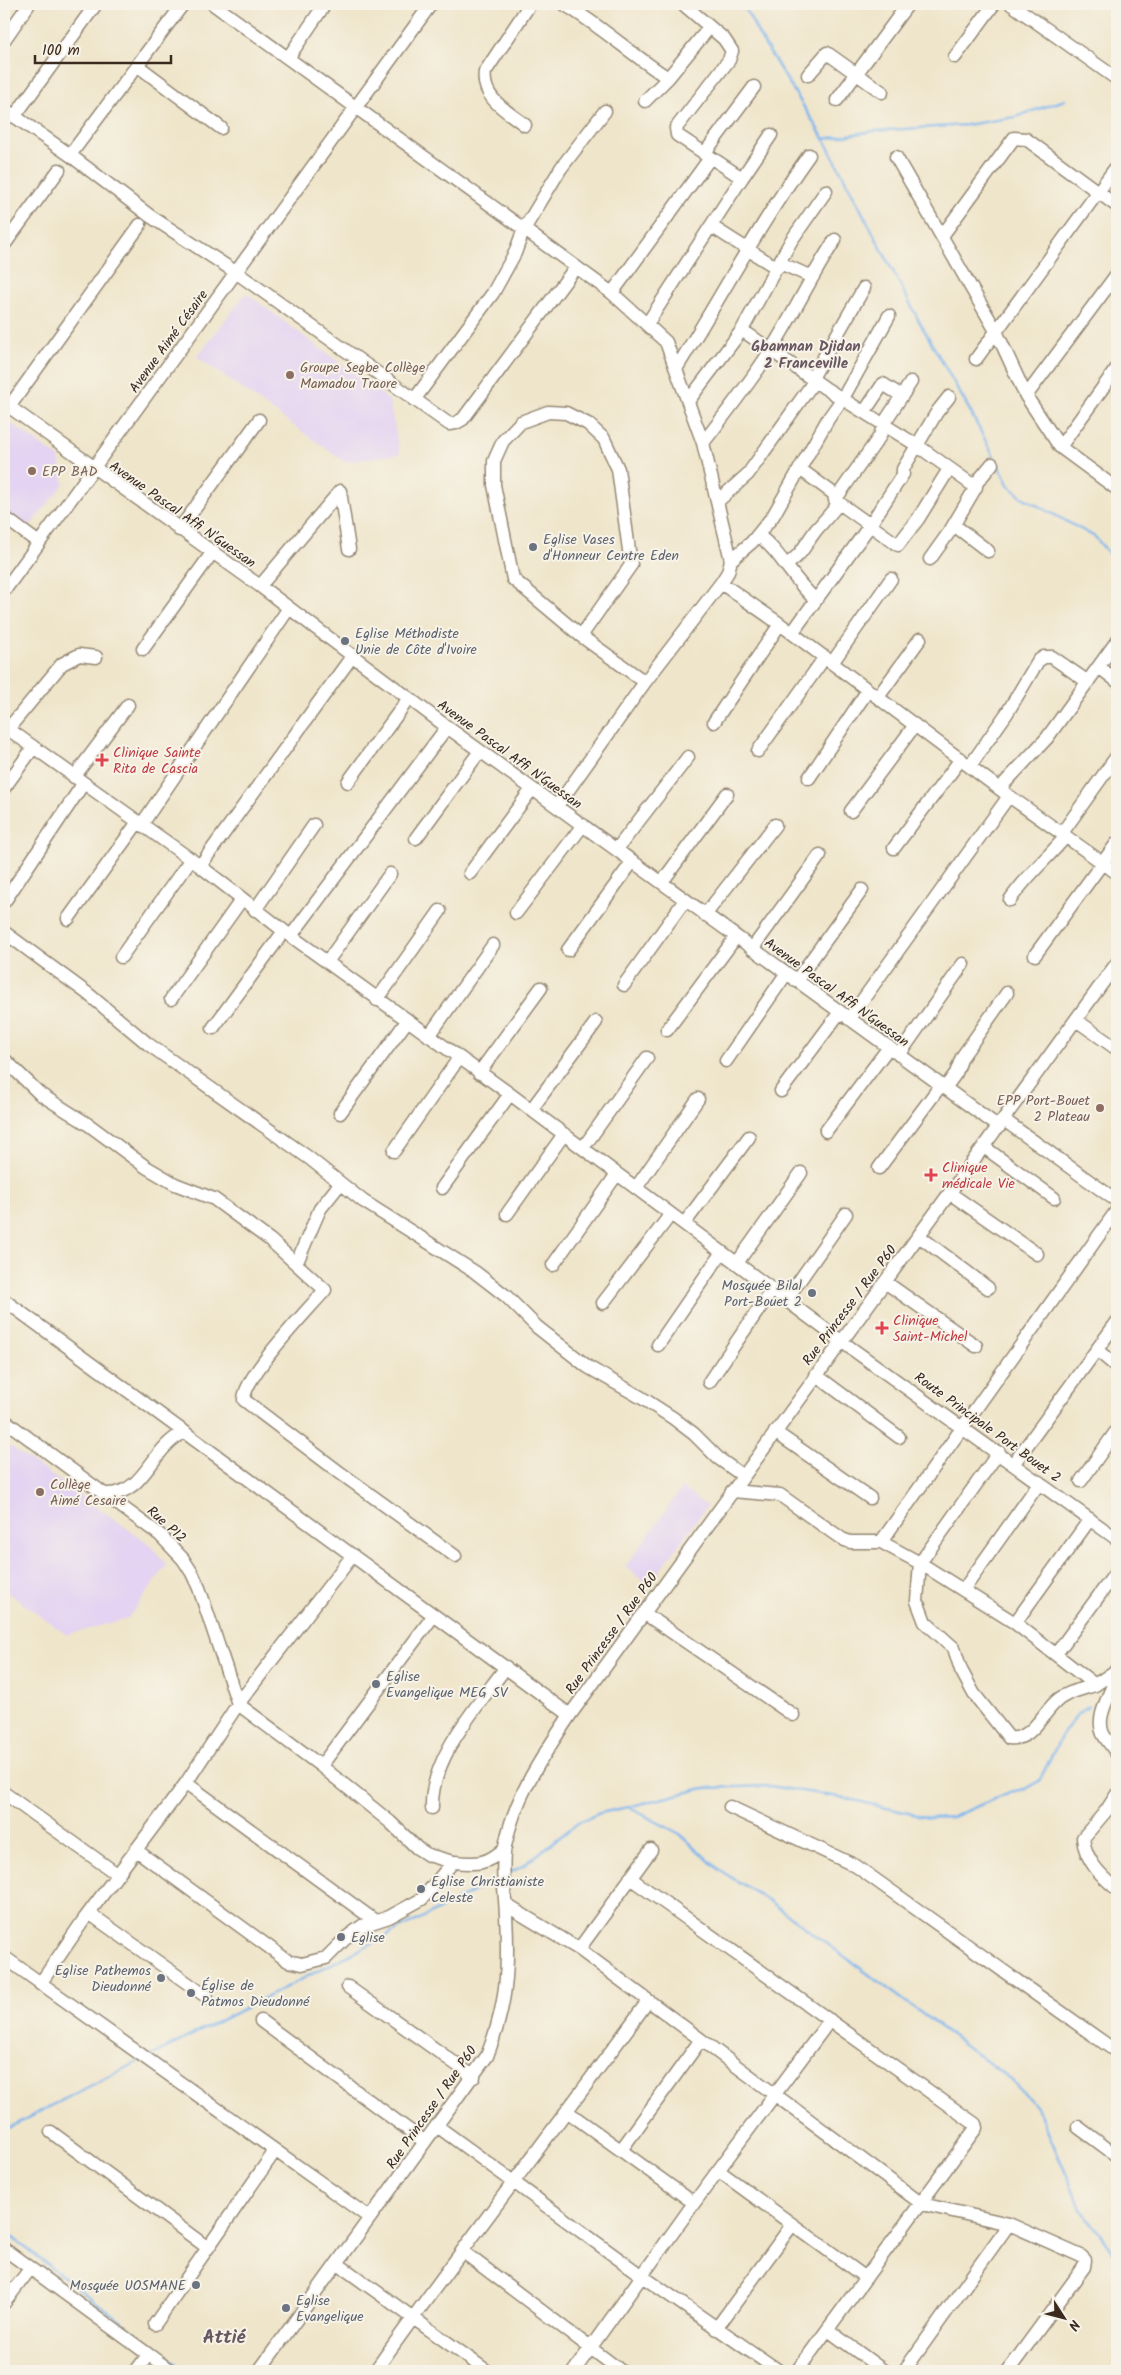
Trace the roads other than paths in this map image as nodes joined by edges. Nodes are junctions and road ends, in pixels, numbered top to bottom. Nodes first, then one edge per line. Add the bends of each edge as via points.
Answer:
1 (29, 4) edge
2 (96, 4) edge
3 (183, 4) edge
4 (213, 4) edge
5 (325, 4) edge
6 (431, 4) edge
7 (530, 4) edge
8 (564, 4) edge
9 (683, 4) edge
10 (908, 4) edge
11 (994, 4) edge
12 (1011, 4) edge
13 (710, 28) junction
14 (4, 40) edge
15 (955, 57) dead end
16 (288, 58) junction
17 (138, 66) junction
18 (857, 73) junction
19 (808, 75) dead end
20 (668, 78) junction
21 (1117, 79) edge
22 (754, 87) dead end
23 (882, 92) dead end
24 (837, 100) dead end
25 (645, 101) dead end
26 (354, 107) junction
27 (605, 111) dead end
28 (9, 113) edge
29 (525, 125) dead end
30 (221, 128) dead end
31 (772, 134) dead end
32 (70, 155) junction
33 (809, 155) dead end
34 (707, 156) junction
35 (896, 157) dead end
36 (1117, 166) edge
37 (59, 170) dead end
38 (742, 178) junction
39 (826, 191) dead end
40 (1098, 192) junction
41 (1117, 206) edge
42 (140, 225) dead end
43 (711, 226) junction
44 (523, 231) junction
45 (942, 236) junction
46 (836, 240) dead end
47 (4, 245) edge
48 (748, 250) junction
49 (778, 265) junction
50 (575, 268) junction
51 (237, 273) junction
52 (1117, 274) edge
53 (812, 275) junction
54 (864, 288) dead end
55 (612, 293) junction
56 (889, 316) dead end
57 (647, 324) junction
58 (742, 330) junction
59 (996, 331) junction
60 (770, 351) junction
61 (976, 359) dead end
62 (676, 368) junction
63 (1117, 368) edge
64 (814, 379) junction
65 (911, 382) dead end
66 (902, 396) junction
67 (1026, 396) junction
68 (948, 397) dead end
69 (843, 398) junction
70 (414, 400) junction
71 (689, 400) junction
72 (7, 405) edge
73 (865, 411) junction
74 (258, 420) dead end
75 (884, 424) junction
76 (703, 443) junction
77 (918, 446) junction
78 (1060, 447) junction
79 (992, 464) dead end
80 (93, 468) junction
81 (800, 469) junction
82 (949, 469) junction
83 (975, 485) junction
84 (1117, 489) edge
85 (718, 501) junction
86 (837, 501) junction
87 (4, 517) edge
88 (954, 525) junction
89 (869, 526) junction
90 (179, 530) junction
91 (758, 535) junction
92 (39, 543) junction
93 (349, 549) dead end
94 (988, 551) dead end
95 (212, 553) junction
96 (930, 559) dead end
97 (731, 560) junction
98 (785, 565) junction
99 (891, 579) dead end
100 (721, 584) junction
101 (260, 586) junction
102 (4, 591) edge
103 (816, 600) junction
104 (289, 608) junction
105 (780, 624) junction
106 (792, 633) junction
107 (581, 636) junction
108 (920, 639) dead end
109 (1117, 641) edge
110 (143, 648) dead end
111 (353, 655) junction
112 (96, 657) dead end
113 (828, 660) junction
114 (1099, 667) junction
115 (1117, 681) edge
116 (645, 682) junction
117 (1088, 682) junction
118 (873, 694) junction
119 (409, 698) junction
120 (128, 705) dead end
121 (714, 722) dead end
122 (915, 725) junction
123 (447, 727) junction
124 (6, 728) edge
125 (33, 748) junction
126 (480, 751) junction
127 (758, 751) dead end
128 (1117, 756) edge
129 (688, 757) dead end
130 (966, 763) junction
131 (809, 778) dead end
132 (78, 781) junction
133 (348, 782) dead end
134 (4, 788) edge
135 (532, 789) junction
136 (1004, 792) junction
137 (727, 794) dead end
138 (557, 806) junction
139 (851, 811) dead end
140 (140, 823) junction
141 (314, 825) dead end
142 (582, 825) junction
143 (775, 825) dead end
144 (1064, 835) junction
145 (416, 838) dead end
146 (1117, 843) edge
147 (894, 848) dead end
148 (617, 849) junction
149 (820, 855) dead end
150 (633, 862) junction
151 (1102, 862) junction
152 (195, 863) junction
153 (470, 873) dead end
154 (1117, 873) edge
155 (390, 874) dead end
156 (662, 882) junction
157 (862, 890) dead end
158 (242, 899) junction
159 (685, 900) junction
160 (1010, 900) dead end
161 (4, 902) edge
162 (255, 910) junction
163 (440, 911) dead end
164 (516, 913) dead end
165 (706, 915) junction
166 (68, 919) dead end
167 (4, 932) edge
168 (288, 934) junction
169 (736, 937) junction
170 (493, 945) dead end
171 (752, 949) junction
172 (568, 950) dead end
173 (1034, 955) dead end
174 (121, 957) dead end
175 (327, 962) junction
176 (963, 964) dead end
177 (1116, 968) edge
178 (791, 977) junction
179 (624, 985) dead end
180 (541, 988) dead end
181 (1007, 993) dead end
182 (171, 999) dead end
183 (377, 1000) junction
184 (845, 1016) junction
185 (1076, 1020) junction
186 (407, 1021) junction
187 (596, 1022) dead end
188 (213, 1028) dead end
189 (667, 1030) dead end
190 (429, 1036) junction
191 (1117, 1049) edge
192 (894, 1051) junction
193 (459, 1058) junction
194 (647, 1058) dead end
195 (4, 1059) edge
196 (726, 1061) dead end
197 (479, 1072) junction
198 (943, 1086) junction
199 (781, 1091) dead end
200 (510, 1094) junction
201 (698, 1099) dead end
202 (531, 1110) junction
203 (340, 1113) dead end
204 (1002, 1123) junction
205 (826, 1131) dead end
206 (564, 1134) junction
207 (749, 1137) dead end
208 (984, 1147) junction
209 (583, 1148) junction
210 (394, 1151) dead end
211 (880, 1168) dead end
212 (801, 1173) dead end
213 (617, 1174) junction
214 (340, 1184) junction
215 (442, 1188) dead end
216 (636, 1188) junction
217 (951, 1194) junction
218 (1054, 1198) dead end
219 (1117, 1201) edge
220 (1117, 1210) edge
221 (507, 1214) dead end
222 (671, 1214) junction
223 (846, 1214) dead end
224 (684, 1224) junction
225 (920, 1236) junction
226 (722, 1252) junction
227 (1037, 1254) dead end
228 (297, 1262) junction
229 (737, 1263) junction
230 (553, 1265) dead end
231 (885, 1282) junction
232 (988, 1288) dead end
233 (772, 1290) junction
234 (4, 1300) edge
235 (786, 1300) junction
236 (603, 1303) dead end
237 (1117, 1322) edge
238 (841, 1341) junction
239 (658, 1345) dead end
240 (976, 1346) dead end
241 (1097, 1350) junction
242 (1117, 1367) edge
243 (816, 1376) junction
244 (709, 1382) dead end
245 (4, 1420) edge
246 (963, 1427) junction
247 (1117, 1430) edge
248 (185, 1432) junction
249 (775, 1432) junction
250 (899, 1437) dead end
251 (999, 1452) junction
252 (1014, 1463) junction
253 (743, 1476) junction
254 (1081, 1481) dead end
255 (1040, 1482) junction
256 (732, 1491) junction
257 (108, 1494) junction
258 (870, 1498) dead end
259 (1090, 1519) junction
260 (1117, 1539) edge
261 (881, 1542) junction
262 (353, 1555) junction
263 (454, 1556) dead end
264 (920, 1562) junction
265 (1117, 1571) edge
266 (964, 1589) junction
267 (644, 1613) junction
268 (434, 1615) junction
269 (1015, 1622) junction
270 (1056, 1654) junction
271 (506, 1667) junction
272 (1117, 1670) edge
273 (1096, 1685) junction
274 (238, 1704) junction
275 (570, 1715) junction
276 (793, 1715) dead end
277 (1117, 1754) edge
278 (321, 1766) junction
279 (186, 1783) junction
280 (4, 1793) edge
281 (1117, 1794) edge
282 (730, 1807) dead end
283 (432, 1808) dead end
284 (505, 1848) junction
285 (136, 1850) junction
286 (651, 1850) dead end
287 (453, 1862) junction
288 (117, 1874) junction
289 (630, 1878) junction
290 (1117, 1889) edge
291 (506, 1905) junction
292 (89, 1913) junction
293 (374, 1920) junction
294 (579, 1949) junction
295 (4, 1957) edge
296 (40, 1984) junction
297 (348, 1987) dead end
298 (206, 1997) dead end
299 (648, 2001) junction
300 (830, 2020) junction
301 (261, 2021) dead end
302 (700, 2041) junction
303 (1117, 2052) edge
304 (474, 2078) junction
305 (775, 2094) junction
306 (568, 2112) junction
307 (437, 2126) junction
308 (1078, 2127) dead end
309 (50, 2132) dead end
310 (425, 2142) junction
311 (621, 2150) junction
312 (275, 2151) junction
313 (1117, 2156) edge
314 (718, 2170) junction
315 (513, 2183) junction
316 (694, 2203) junction
317 (922, 2204) junction
318 (370, 2218) junction
319 (1009, 2224) junction
320 (792, 2225) junction
321 (208, 2248) junction
322 (4, 2249) edge
323 (462, 2251) junction
324 (338, 2264) junction
325 (30, 2268) junction
326 (642, 2276) junction
327 (866, 2278) junction
328 (4, 2303) edge
329 (413, 2318) junction
330 (155, 2324) dead end
331 (716, 2329) junction
332 (828, 2330) junction
333 (590, 2349) junction
334 (148, 2355) junction
335 (136, 2371) edge
336 (171, 2371) edge
337 (259, 2371) edge
338 (375, 2371) edge
339 (487, 2371) edge
340 (574, 2371) edge
341 (621, 2371) edge
342 (779, 2371) edge
343 (797, 2371) edge
344 (884, 2371) edge
345 (904, 2371) edge
346 (1008, 2371) edge

1 - 14 street
2 - 28 street
3 - 17 street
4 - 16 street
5 - 16 street
6 - 26 street, Avenue Aimé Césaire
7 - 29 street via 485,72 484,81 495,101
8 - 20 street
9 - 13 street
10 - 18 street
11 - 15 street
12 - 21 street
13 - 20 street
13 - 34 street via 732,51 729,60 676,128 678,135
16 - 26 street
17 - 30 street
17 - 32 street
18 - 19 street via 827,53
18 - 23 street
18 - 24 street
20 - 25 street
22 - 34 street
26 - 44 street
26 - 51 street, Avenue Aimé Césaire
27 - 44 street via 561,168
28 - 32 street
31 - 38 street
32 - 51 street via 150,216
33 - 48 street via 773,205
34 - 38 street
34 - 55 street
35 - 45 street
36 - 40 street
37 - 47 street
38 - 43 street
39 - 49 street
40 - 41 street
40 - 45 street via 1026,139 1014,138
40 - 59 street
42 - 72 street
43 - 48 street
43 - 57 street
44 - 50 street
44 - 70 street via 493,293
45 - 59 street
46 - 53 street
48 - 49 street
48 - 62 street
49 - 53 street
49 - 58 street
50 - 55 street
50 - 70 street via 456,424 449,424
51 - 70 street
51 - 80 street, Avenue Aimé Césaire
52 - 67 street
53 - 60 street
54 - 64 street
55 - 57 street
56 - 69 street
57 - 62 street via 666,342
58 - 60 street
58 - 71 street
59 - 61 street
59 - 67 street
60 - 64 street
60 - 76 street
62 - 71 street
63 - 78 street
64 - 69 street
64 - 85 street via 748,474
65 - 66 street
66 - 73 street via 883,384
66 - 75 street
67 - 78 street
68 - 77 street
69 - 73 street
69 - 81 street
71 - 76 street
72 - 80 street, Avenue Pascal Affi N'Guessan
73 - 75 street
74 - 90 street
75 - 77 street
75 - 86 street via 880,436
76 - 85 street
77 - 82 street
77 - 89 street
78 - 84 street
79 - 83 street
80 - 90 street, Avenue Pascal Affi N'Guessan
80 - 92 street, Avenue Aimé Césaire
81 - 86 street via 834,494
81 - 91 street via 774,516
82 - 83 street
82 - 89 street via 898,545
83 - 88 street
85 - 97 street
86 - 89 street
86 - 98 street via 805,549
87 - 92 street
88 - 94 street
88 - 96 street
89 - 103 street
90 - 95 street, Avenue Pascal Affi N'Guessan
91 - 97 street
91 - 98 street
92 - 102 street, Avenue Aimé Césaire
93 - 101 street via 340,491
95 - 101 street, Avenue Pascal Affi N'Guessan
95 - 110 street
97 - 100 street
98 - 103 street
99 - 113 street
100 - 105 street
100 - 116 street
101 - 104 street, Avenue Pascal Affi N'Guessan
103 - 106 street
104 - 111 street, Avenue Pascal Affi N'Guessan
104 - 140 street
105 - 106 street
105 - 121 street
106 - 113 street
107 - 107 street via 513,580 494,485 494,462 503,440 521,422 548,412 566,413 588,424 604,439 618,469 631,565
107 - 116 street
108 - 118 street
109 - 114 street
111 - 119 street, Avenue Pascal Affi N'Guessan
111 - 152 street
112 - 124 street via 79,655 62,664
113 - 118 street
113 - 127 street
114 - 115 street
114 - 117 street
116 - 138 street
117 - 130 street via 1044,656 1007,713
117 - 136 street
118 - 122 street
118 - 131 street
119 - 123 street, Avenue Pascal Affi N'Guessan
119 - 133 street
120 - 132 street
122 - 130 street
122 - 139 street
123 - 126 street, Avenue Pascal Affi N'Guessan
123 - 168 street
124 - 125 street, Route Principale Port Bouet 2
125 - 132 street, Route Principale Port Bouet 2
125 - 134 street
126 - 135 street, Avenue Pascal Affi N'Guessan
126 - 145 street
128 - 144 street
129 - 148 street
130 - 136 street
130 - 147 street
132 - 140 street, Route Principale Port Bouet 2
132 - 161 street
135 - 138 street, Avenue Pascal Affi N'Guessan
135 - 153 street
136 - 144 street
136 - 184 street
137 - 156 street
138 - 142 street, Avenue Pascal Affi N'Guessan
140 - 152 street, Route Principale Port Bouet 2
140 - 166 street
141 - 162 street
142 - 148 street, Avenue Pascal Affi N'Guessan
142 - 164 street
143 - 165 street
144 - 151 street
144 - 160 street
146 - 151 street
148 - 150 street, Avenue Pascal Affi N'Guessan
149 - 171 street
150 - 156 street, Avenue Pascal Affi N'Guessan
150 - 172 street
151 - 154 street
151 - 173 street
152 - 158 street, Route Principale Port Bouet 2
152 - 174 street
155 - 175 street
156 - 159 street, Avenue Pascal Affi N'Guessan
157 - 178 street
158 - 162 street, Route Principale Port Bouet 2
158 - 182 street
159 - 165 street, Avenue Pascal Affi N'Guessan
159 - 179 street
162 - 168 street, Route Principale Port Bouet 2
163 - 183 street
165 - 169 street, Avenue Pascal Affi N'Guessan
167 - 214 street via 87,993 148,1044
168 - 175 street, Route Principale Port Bouet 2
168 - 188 street
169 - 171 street, Avenue Pascal Affi N'Guessan
169 - 189 street
170 - 190 street
171 - 178 street, Avenue Pascal Affi N'Guessan
175 - 183 street, Route Principale Port Bouet 2
176 - 192 street
177 - 185 street, Rue Princesse / Rue P60
178 - 184 street, Avenue Pascal Affi N'Guessan
178 - 196 street
180 - 197 street
181 - 198 street via 962,1058 956,1073
183 - 186 street, Route Principale Port Bouet 2
184 - 192 street, Avenue Pascal Affi N'Guessan
184 - 199 street
185 - 191 street
185 - 204 street, Rue Princesse / Rue P60
186 - 190 street, Route Principale Port Bouet 2
186 - 203 street
187 - 202 street
190 - 193 street, Route Principale Port Bouet 2
192 - 198 street, Avenue Pascal Affi N'Guessan
192 - 205 street
193 - 197 street, Route Principale Port Bouet 2
193 - 210 street
194 - 209 street
195 - 228 street via 40,1094 146,1167 175,1184 214,1199
197 - 200 street, Route Principale Port Bouet 2
198 - 204 street, Avenue Pascal Affi N'Guessan
198 - 211 street
200 - 202 street, Route Principale Port Bouet 2
200 - 215 street
201 - 216 street
202 - 206 street, Route Principale Port Bouet 2
204 - 208 street, Rue Princesse / Rue P60
204 - 219 street, Avenue Pascal Affi N'Guessan
206 - 209 street, Route Principale Port Bouet 2
206 - 221 street
207 - 224 street
208 - 217 street, Rue Princesse / Rue P60
208 - 218 street
209 - 213 street, Route Principale Port Bouet 2
212 - 229 street
213 - 216 street, Route Principale Port Bouet 2
213 - 230 street
214 - 228 street via 320,1209
214 - 253 street via 475,1272 580,1361 673,1418
216 - 222 street, Route Principale Port Bouet 2
217 - 225 street, Rue Princesse / Rue P60
217 - 227 street
220 - 246 street
222 - 224 street, Route Principale Port Bouet 2
222 - 236 street
223 - 235 street
224 - 226 street, Route Principale Port Bouet 2
225 - 231 street, Rue Princesse / Rue P60
225 - 232 street
226 - 229 street, Route Principale Port Bouet 2
226 - 239 street
228 - 263 street via 325,1290 262,1366 250,1383 244,1400
229 - 233 street, Route Principale Port Bouet 2
231 - 238 street, Rue Princesse / Rue P60
231 - 240 street
233 - 235 street, Route Principale Port Bouet 2
233 - 244 street
234 - 248 street
235 - 238 street, Route Principale Port Bouet 2
237 - 241 street
238 - 243 street, Rue Princesse / Rue P60
238 - 246 street, Route Principale Port Bouet 2
241 - 242 street
241 - 252 street
243 - 249 street, Rue Princesse / Rue P60
243 - 250 street
245 - 257 street, Rue P12
246 - 251 street, Route Principale Port Bouet 2
246 - 261 street
247 - 254 street
248 - 257 street via 167,1442 130,1489
248 - 262 street
249 - 253 street, Rue Princesse / Rue P60
249 - 258 street
251 - 252 street, Route Principale Port Bouet 2
251 - 264 street
252 - 255 street, Route Principale Port Bouet 2
253 - 256 street, Rue Princesse / Rue P60
255 - 259 street, Route Principale Port Bouet 2
255 - 266 street
256 - 261 street via 780,1495 842,1539
256 - 267 street, Rue Princesse / Rue P60
257 - 274 street, Rue P12 via 173,1546 192,1573
259 - 260 street, Route Principale Port Bouet 2
259 - 269 street
261 - 264 street
262 - 268 street
262 - 274 street
264 - 266 street
264 - 273 street via 917,1601 925,1622 954,1648 974,1694 1009,1738 1016,1739 1031,1731 1067,1694
265 - 270 street
266 - 269 street
267 - 275 street, Rue Princesse / Rue P60
267 - 276 street
268 - 271 street
268 - 278 street
269 - 270 street
270 - 273 street
271 - 275 street
271 - 283 street via 448,1747 433,1788
272 - 273 street
272 - 277 street via 1100,1725
274 - 278 street
274 - 279 street
275 - 284 street, Rue Princesse / Rue P60 via 524,1788
278 - 287 street via 417,1848 428,1855
279 - 285 street
279 - 293 street
280 - 288 street
281 - 290 street via 1083,1838 1084,1851 1104,1878
282 - 303 street via 856,1866
284 - 287 street via 482,1864
284 - 291 street, Rue Princesse / Rue P60
285 - 288 street
285 - 293 street via 294,1964 326,1958 351,1933
286 - 289 street
287 - 293 street via 422,1899 389,1917
288 - 292 street
289 - 294 street
289 - 300 street
291 - 294 street
291 - 304 street, Rue Princesse / Rue P60 via 508,1954 504,2001 487,2056
292 - 296 street
292 - 298 street
294 - 299 street
295 - 296 street
296 - 312 street
297 - 304 street
299 - 302 street
299 - 306 street
300 - 305 street
300 - 317 street via 975,2124 974,2132
301 - 310 street
302 - 305 street
302 - 311 street
304 - 307 street, Rue Princesse / Rue P60
305 - 314 street
305 - 317 street
306 - 311 street
306 - 315 street
307 - 310 street, Rue Princesse / Rue P60
307 - 315 street
308 - 313 street
309 - 321 street
310 - 318 street, Rue Princesse / Rue P60
311 - 316 street
312 - 318 street
312 - 321 street
314 - 316 street
314 - 320 street
315 - 323 street
315 - 326 street
316 - 326 street
317 - 319 street
317 - 327 street
318 - 324 street, Rue Princesse / Rue P60
319 - 345 street
319 - 346 street via 1081,2256 1084,2267
320 - 327 street
320 - 331 street
321 - 330 street
322 - 325 street
323 - 329 street
323 - 333 street
324 - 329 street
324 - 337 street, Rue Princesse / Rue P60
325 - 328 street
325 - 334 street
326 - 331 street
326 - 333 street
327 - 332 street
329 - 338 street
329 - 339 street
331 - 342 street
332 - 343 street
332 - 344 street
333 - 340 street
333 - 341 street
334 - 335 street
334 - 336 street

